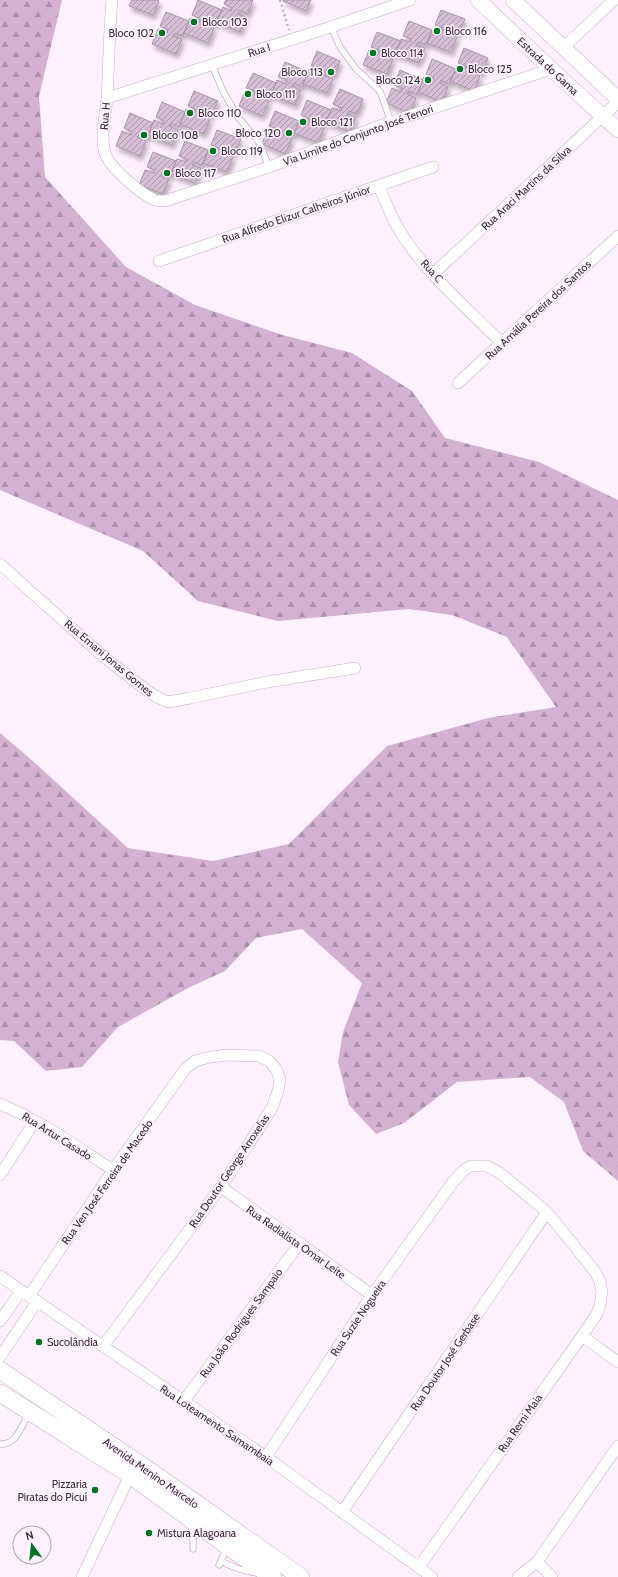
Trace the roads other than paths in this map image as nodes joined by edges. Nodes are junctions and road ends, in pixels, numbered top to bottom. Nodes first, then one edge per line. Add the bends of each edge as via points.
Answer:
1 (112, 0) edge
2 (410, 0) edge
3 (478, 0) edge
4 (513, 0) edge
5 (614, 0) edge
6 (331, 27) junction
7 (564, 47) junction
8 (212, 65) junction
9 (551, 69) junction
10 (107, 98) junction
11 (618, 100) edge
12 (603, 116) junction
13 (391, 122) junction
14 (618, 130) edge
15 (269, 167) junction
16 (433, 167) dead end
17 (379, 186) junction
18 (164, 201) joint
19 (618, 236) edge
20 (159, 261) dead end
21 (434, 274) junction
22 (502, 344) junction
23 (458, 383) dead end
24 (0, 564) edge
25 (355, 668) dead end
26 (186, 1068) joint
27 (0, 1104) edge
28 (35, 1121) junction
29 (113, 1170) junction
30 (0, 1175) edge
31 (221, 1187) junction
32 (547, 1212) junction
33 (299, 1244) junction
34 (596, 1273) joint
35 (0, 1276) edge
36 (372, 1295) junction
37 (29, 1296) junction
38 (0, 1322) edge
39 (582, 1336) junction
40 (103, 1346) junction
41 (0, 1357) edge
42 (618, 1362) edge
43 (2, 1378) edge
44 (0, 1393) edge
45 (183, 1402) junction
46 (30, 1411) junction
47 (0, 1444) edge
48 (618, 1446) edge
49 (266, 1457) junction
50 (130, 1475) junction
51 (342, 1512) junction
52 (190, 1519) junction
53 (227, 1546) junction
54 (193, 1549) dead end
55 (537, 1562) junction
56 (419, 1567) junction
57 (271, 1576) edge
58 (82, 1577) edge
59 (301, 1577) edge
60 (432, 1577) edge
61 (518, 1577) edge
62 (552, 1577) edge

1 - 10 street, Rua H
2 - 6 street, Rua I
3 - 9 street, Estrada do Gama
4 - 7 street
5 - 7 street
6 - 8 street, Rua I
6 - 13 lane via 340,47 356,69 380,91
7 - 11 street
8 - 10 street, Rua I
8 - 15 lane via 238,117 260,142
9 - 12 street, Estrada do Gama
9 - 13 street, Via Limite do Conjunto José Tenori
10 - 18 street, Rua H via 103,135 106,157 120,174 146,196
11 - 12 street, Rua Araci Martins da Silva
12 - 14 street, Estrada do Gama
12 - 21 street, Rua Araci Martins da Silva
13 - 15 street, Via Limite do Conjunto José Tenori
15 - 18 street, Via Limite do Conjunto José Tenori
16 - 17 street, Rua Alfredo Elizur Calheiros Júnior
17 - 20 street, Rua Alfredo Elizur Calheiros Júnior
17 - 21 street, Rua C via 398,229
19 - 22 street, Rua Amália Pereira dos Santos
21 - 22 street, Rua C
22 - 23 street, Rua Amália Pereira dos Santos
24 - 25 street, Rua Emani Jonas Gomes via 104,657 148,692 168,702
26 - 29 street, Rua Ven José Ferreira de Macedo
26 - 31 street, Rua Doutor George Arroxelas via 210,1057 259,1056 269,1061 280,1079 272,1108
27 - 28 street, Rua Artur Casado
28 - 29 street, Rua Artur Casado
28 - 30 street
29 - 37 street, Rua Ven José Ferreira de Macedo
31 - 33 street, Rua Radialista Omar Leite
31 - 40 street, Rua Doutor George Arroxelas
32 - 34 street, Rua Suzie Nogueira
32 - 36 street, Rua Suzie Nogueira via 500,1173 487,1166 471,1166 453,1182
32 - 51 street, Rua Doutor José Gerbase
33 - 36 street, Rua Radialista Omar Leite
33 - 45 street, Rua João Rodrigues Sampaio
34 - 39 street, Rua Remi Maia via 602,1291 600,1305
35 - 37 street, Rua Loteamento Samambaia
36 - 49 street, Rua Suzie Nogueira
37 - 38 street, Rua Ven José Ferreira de Macedo
37 - 40 street, Rua Loteamento Samambaia
37 - 41 street, Rua Ven José Ferreira de Macedo
39 - 42 street
39 - 56 street, Rua Remi Maia
40 - 45 street, Rua Loteamento Samambaia
43 - 53 main road, Avenida Menino Marcelo via 154,1474
44 - 46 main road, Avenida Menino Marcelo
45 - 49 street, Rua Loteamento Samambaia
46 - 47 lane via 13,1441
46 - 50 main road, Avenida Menino Marcelo
48 - 55 street
49 - 51 street, Rua Loteamento Samambaia
50 - 52 main road, Avenida Menino Marcelo
50 - 58 street
51 - 56 street, Rua Loteamento Samambaia
52 - 53 main road, Avenida Menino Marcelo
52 - 54 lane
53 - 57 main road, Avenida Menino Marcelo
53 - 59 main road, Avenida Menino Marcelo
55 - 61 street
55 - 62 street
56 - 60 street, Rua Loteamento Samambaia

